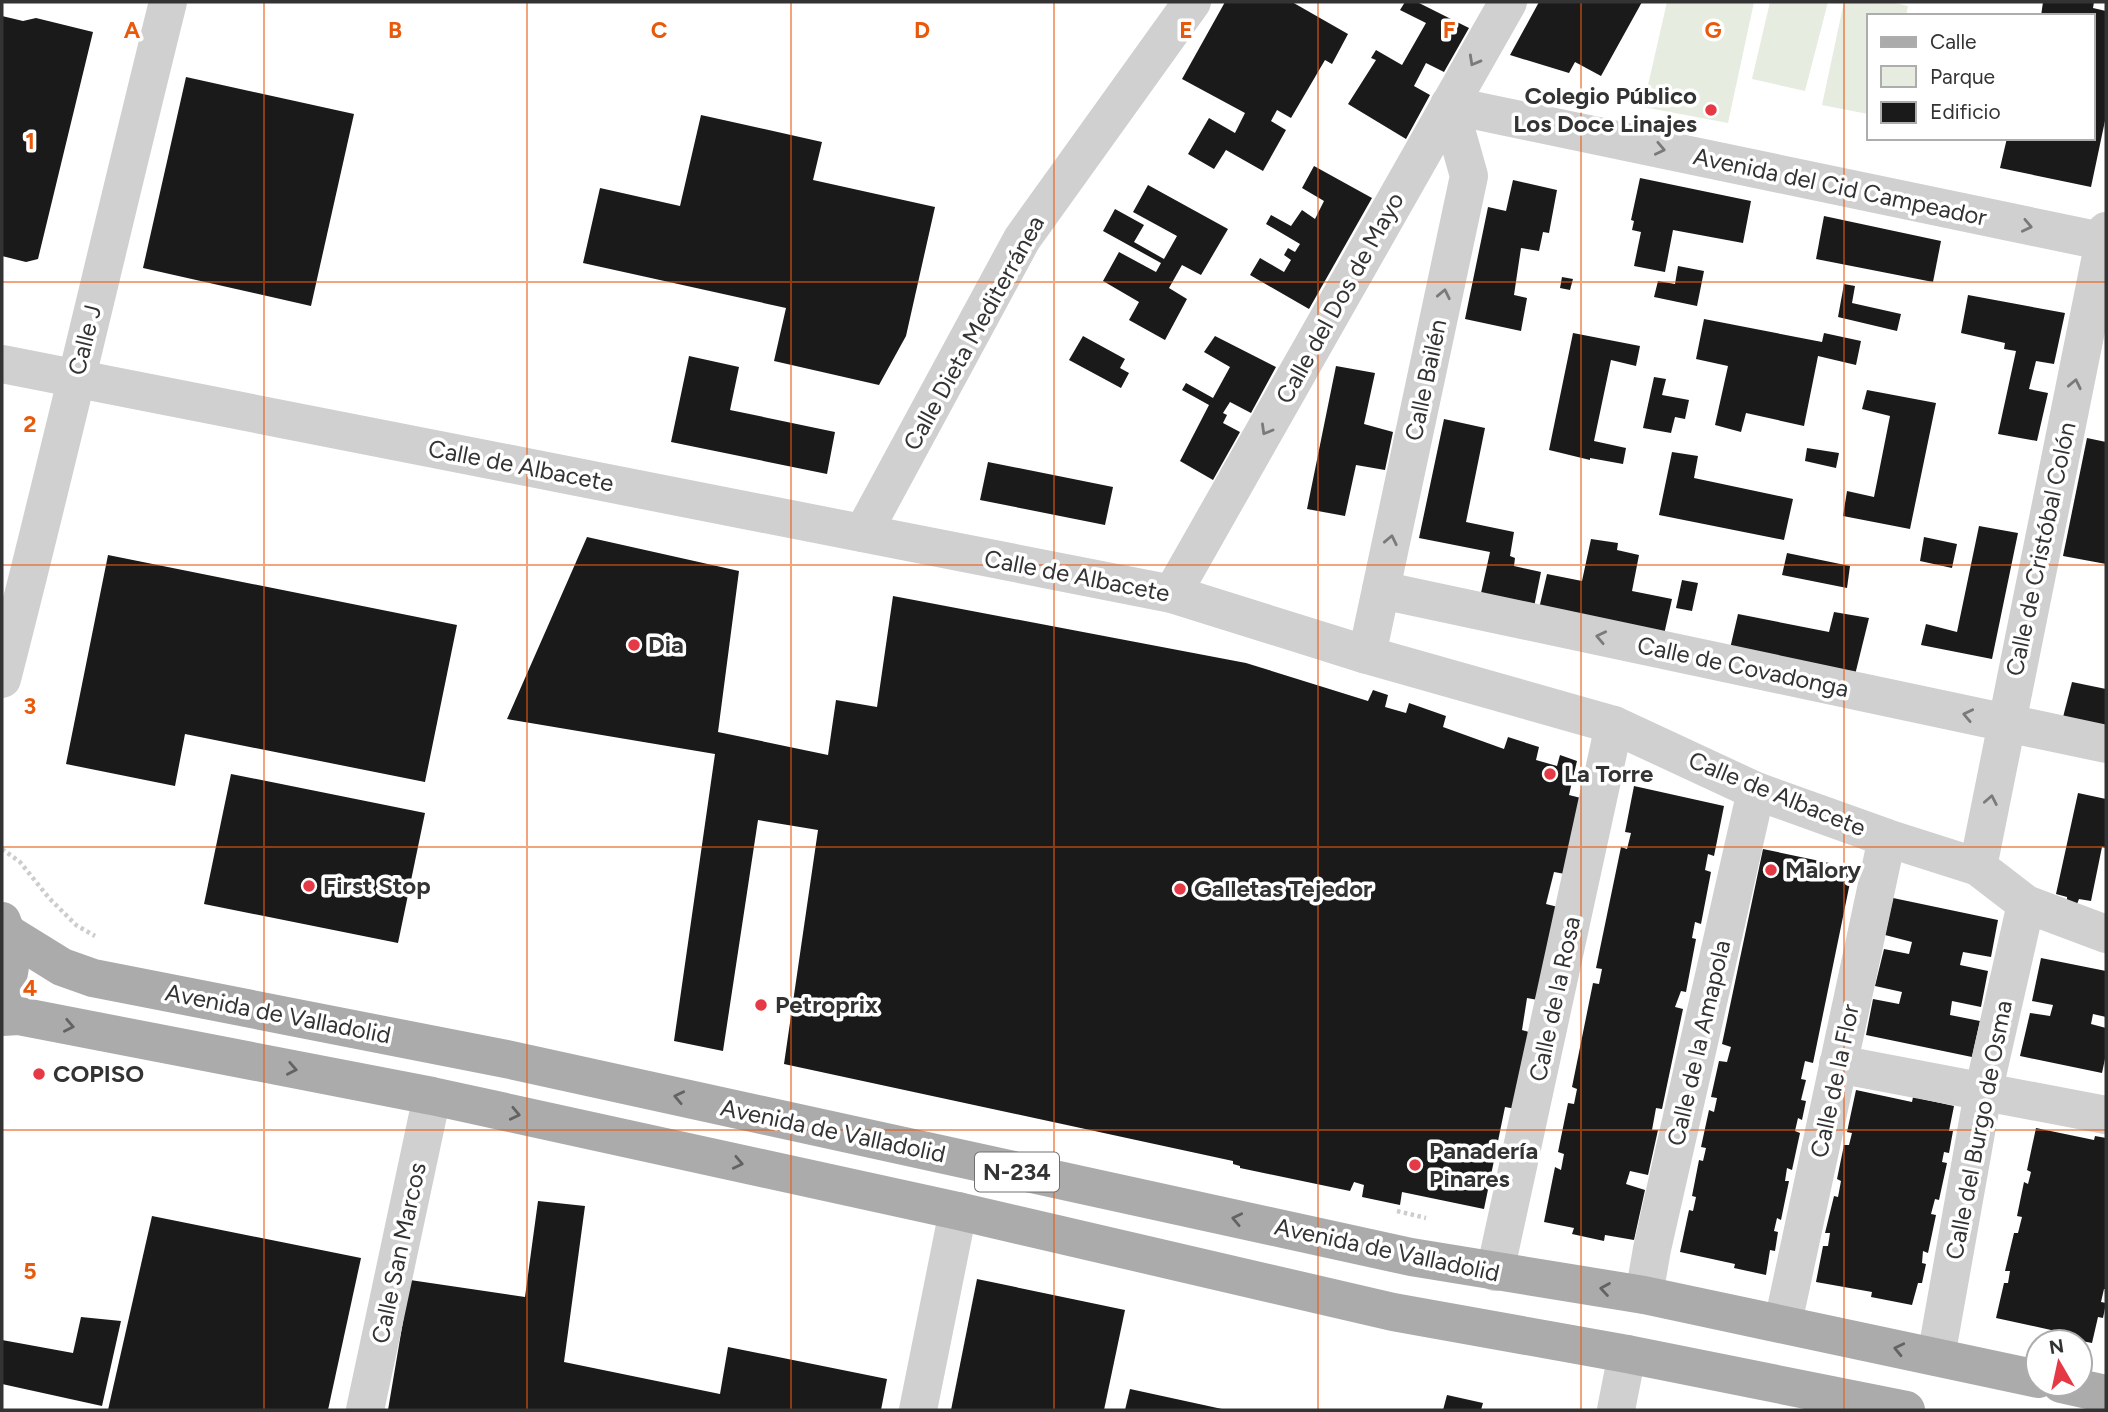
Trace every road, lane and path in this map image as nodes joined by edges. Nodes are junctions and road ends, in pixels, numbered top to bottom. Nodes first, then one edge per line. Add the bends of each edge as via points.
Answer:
1 (168, 2) edge
2 (1192, 2) edge
3 (1508, 2) edge
4 (1450, 105) junction
5 (2106, 239) edge
6 (2, 364) edge
7 (75, 379) junction
8 (863, 533) junction
9 (1381, 590) junction
10 (1172, 594) junction
11 (1367, 655) junction
12 (2, 679) edge
13 (2006, 723) junction
14 (1614, 725) junction
15 (2106, 744) edge
16 (1756, 791) junction
17 (1887, 838) junction
18 (1978, 867) junction
19 (2026, 904) junction
20 (4, 927) edge
21 (2106, 934) edge
22 (2, 993) edge
23 (2, 1017) edge
24 (1838, 1064) junction
25 (1983, 1093) junction
26 (432, 1096) junction
27 (2106, 1115) edge
28 (958, 1211) junction
29 (1495, 1272) junction
30 (1644, 1295) junction
31 (1783, 1323) junction
32 (1627, 1354) junction
33 (1936, 1357) junction
34 (2024, 1376) edge
35 (365, 1410) edge
36 (918, 1410) edge
37 (1616, 1410) edge
38 (1906, 1410) edge

1 - 7 street, Calle J
2 - 8 street, Calle Dieta Mediterránea via 1022,239
3 -> 4 street, Calle del Dos de Mayo
4 -> 5 street, Avenida del Cid Campeador
9 -> 4 street, Calle Bailén via 1469,176
4 -> 10 street, Calle del Dos de Mayo
13 -> 5 street, Calle de Cristóbal Colón
6 - 7 street, Calle de Albacete
7 - 8 street, Calle de Albacete
7 - 12 street, Calle J
8 - 10 street, Calle de Albacete
9 - 11 street, Calle Bailén
13 -> 9 street, Calle de Covadonga
10 - 11 street, Calle de Albacete
11 - 14 street, Calle de Albacete
13 - 15 street, Calle de Covadonga
18 -> 13 street, Calle de Cristóbal Colón
14 - 16 street, Calle de Albacete
14 - 29 street, Calle de la Rosa
16 - 17 street, Calle de Albacete
16 - 30 street, Calle de la Amapola
17 - 18 street, Calle de Albacete
17 - 24 street, Calle de la Flor
18 - 19 street, Calle de Albacete
19 - 21 street, Calle de Albacete
19 - 25 street, Calle del Burgo de Osma
20 - 22 main road, Avenida de Valladolid / N-234 via 10,971
29 -> 20 main road, Avenida de Valladolid / N-234 via 506,1059 93,978 62,967
23 -> 26 main road, Avenida de Valladolid / N-234 via 19,1016
24 - 25 street
24 - 31 street, Calle de la Flor
25 - 27 street
25 - 33 street, Calle del Burgo de Osma
26 -> 28 main road, Avenida de Valladolid / N-234
26 - 35 street, Calle San Marcos
28 - 32 main road, Avenida de Valladolid / N-234 via 1393,1312
28 - 36 street
30 -> 29 main road, Avenida de Valladolid / N-234
30 - 31 main road, Avenida de Valladolid / N-234
33 -> 31 main road, Avenida de Valladolid / N-234
32 - 37 street
32 - 38 main road, Avenida de Valladolid / N-234
33 - 34 main road, Avenida de Valladolid / N-234

